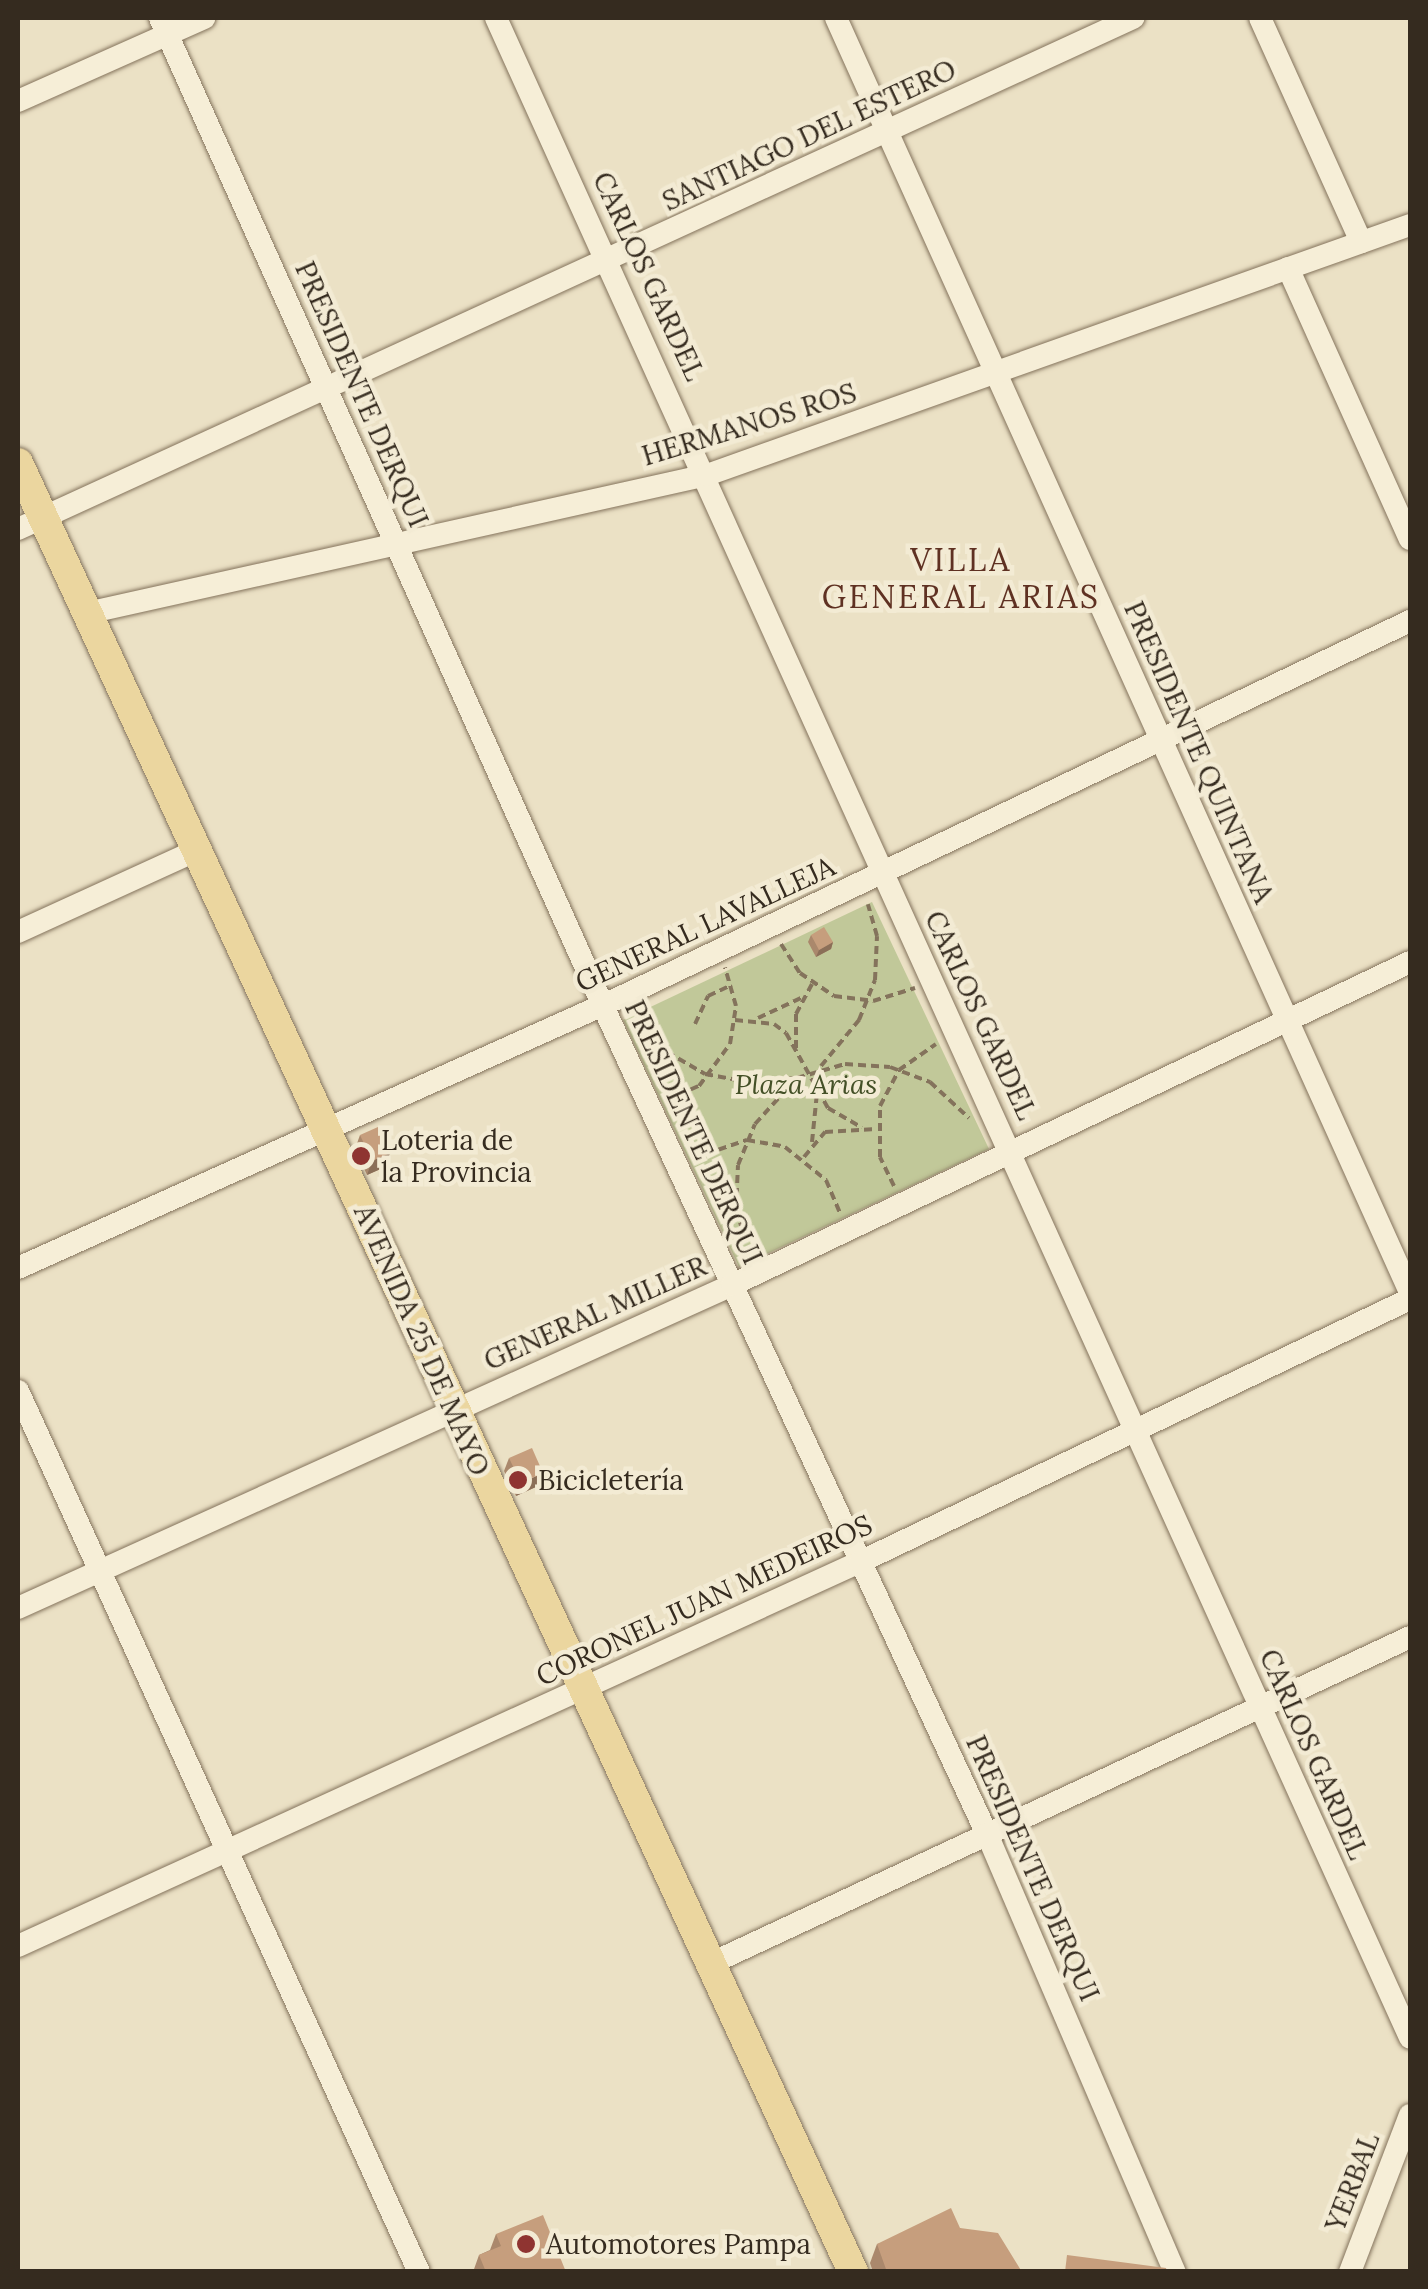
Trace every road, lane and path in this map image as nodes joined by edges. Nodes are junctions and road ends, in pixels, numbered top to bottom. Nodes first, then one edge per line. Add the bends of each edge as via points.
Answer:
1 (204, 18) edge
2 (496, 18) edge
3 (836, 18) edge
4 (1134, 18) edge
5 (1260, 18) edge
6 (163, 26) edge
7 (18, 101) edge
8 (887, 131) junction
9 (1410, 225) edge
10 (1361, 242) junction
11 (610, 262) junction
12 (1288, 268) junction
13 (996, 375) junction
14 (328, 389) junction
15 (18, 462) edge
16 (707, 475) junction
17 (30, 523) edge
18 (1410, 539) edge
19 (397, 546) junction
20 (86, 613) junction
21 (1410, 621) edge
22 (1160, 739) junction
23 (197, 850) junction
24 (884, 874) junction
25 (860, 885) junction
26 (776, 925) junction
27 (18, 932) edge
28 (715, 953) junction
29 (1410, 962) edge
30 (931, 976) junction
31 (812, 984) junction
32 (732, 985) junction
33 (804, 997) junction
34 (613, 1000) junction
35 (868, 1002) junction
36 (754, 1019) junction
37 (736, 1020) junction
38 (1288, 1020) junction
39 (695, 1024) dead end
40 (960, 1040) junction
41 (797, 1053) junction
42 (819, 1068) junction
43 (900, 1070) junction
44 (808, 1073) junction
45 (710, 1075) junction
46 (797, 1078) junction
47 (817, 1092) junction
48 (648, 1105) junction
49 (862, 1128) junction
50 (876, 1128) junction
51 (327, 1130) junction
52 (747, 1140) junction
53 (810, 1147) junction
54 (1004, 1156) junction
55 (804, 1158) junction
56 (680, 1172) junction
57 (909, 1201) junction
58 (842, 1233) junction
59 (18, 1268) edge
60 (758, 1272) junction
61 (732, 1285) junction
62 (1410, 1292) edge
63 (1410, 1300) edge
64 (18, 1390) edge
65 (453, 1408) junction
66 (1138, 1430) junction
67 (860, 1562) junction
68 (99, 1572) junction
69 (18, 1608) edge
70 (1410, 1636) edge
71 (582, 1689) junction
72 (1260, 1708) junction
73 (987, 1834) junction
74 (228, 1852) junction
75 (18, 1946) edge
76 (712, 1963) junction
77 (1410, 2038) edge
78 (1410, 2115) edge
79 (419, 2272) edge
80 (852, 2272) edge
81 (1175, 2272) edge
82 (1350, 2272) edge

1 - 6 street
2 - 11 street, CARLOS GARDEL
3 - 8 street, PRESIDENTE QUINTANA
4 - 8 street, SANTIAGO DEL ESTERO
5 - 10 street
6 - 7 street
6 - 14 street, PRESIDENTE DERQUI
8 - 11 street, SANTIAGO DEL ESTERO
8 - 13 street, PRESIDENTE QUINTANA
9 - 10 street, HERMANOS ROS
10 - 12 street, HERMANOS ROS
11 - 14 street, SANTIAGO DEL ESTERO
11 - 16 street, CARLOS GARDEL
12 - 13 street, HERMANOS ROS
12 - 18 street
13 - 16 street, HERMANOS ROS
13 - 22 street, PRESIDENTE QUINTANA
14 - 17 street, SANTIAGO DEL ESTERO
14 - 19 street, PRESIDENTE DERQUI
15 - 17 main road, AVENIDA 25 DE MAYO
16 - 19 street, HERMANOS ROS
16 - 24 street, CARLOS GARDEL
17 - 20 main road, AVENIDA 25 DE MAYO
19 - 20 street, HERMANOS ROS
19 - 34 street, PRESIDENTE DERQUI
20 - 23 main road, AVENIDA 25 DE MAYO
21 - 22 street, GENERAL LAVALLEJA
22 - 24 street, GENERAL LAVALLEJA
22 - 38 street, PRESIDENTE QUINTANA
23 - 27 street
23 - 51 main road, AVENIDA 25 DE MAYO
24 - 25 street, GENERAL LAVALLEJA
24 - 30 street, CARLOS GARDEL
25 - 26 street, GENERAL LAVALLEJA
25 - 35 path via 877,936
26 - 28 street, GENERAL LAVALLEJA
26 - 31 path via 786,954
28 - 32 path
28 - 34 street, GENERAL LAVALLEJA
29 - 38 street, GENERAL MILLER
30 - 35 path via 898,997
30 - 40 street, CARLOS GARDEL
31 - 33 path
31 - 35 path
32 - 37 path
32 - 39 path via 708,996
33 - 36 path
33 - 41 path via 796,1014
34 - 45 path via 667,1052
34 - 48 street, PRESIDENTE DERQUI
34 - 51 street, GENERAL LAVALLEJA
35 - 42 path
36 - 37 path
36 - 41 path via 786,1033
37 - 45 path
38 - 54 street, GENERAL MILLER
38 - 62 street, PRESIDENTE QUINTANA
40 - 43 path via 928,1048
40 - 54 street, CARLOS GARDEL
41 - 44 path
42 - 43 path
42 - 44 path
43 - 50 path via 884,1094
43 - 54 path via 948,1094
44 - 46 path
44 - 47 path
45 - 46 path via 748,1082
45 - 48 path via 676,1098
46 - 52 path
47 - 49 path
47 - 53 path
48 - 56 street, PRESIDENTE DERQUI
49 - 50 path
49 - 53 path via 838,1126
50 - 57 path via 884,1168
51 - 59 street, GENERAL LAVALLEJA
51 - 65 main road, AVENIDA 25 DE MAYO
52 - 55 path
52 - 56 path via 710,1148
52 - 60 path via 736,1209
53 - 55 path
54 - 57 street, GENERAL MILLER
54 - 66 street, CARLOS GARDEL
55 - 58 path via 832,1191
56 - 61 street, PRESIDENTE DERQUI
57 - 58 street, GENERAL MILLER
58 - 60 street, GENERAL MILLER
60 - 61 street, GENERAL MILLER
61 - 65 street, GENERAL MILLER
61 - 67 street, PRESIDENTE DERQUI
63 - 66 street, CORONEL JUAN MEDEIROS
64 - 68 street
65 - 68 street, GENERAL MILLER
65 - 71 main road, AVENIDA 25 DE MAYO
66 - 67 street, CORONEL JUAN MEDEIROS
66 - 72 street, CARLOS GARDEL
67 - 71 street, CORONEL JUAN MEDEIROS
67 - 73 street, PRESIDENTE DERQUI
68 - 69 street, GENERAL MILLER
68 - 74 street
70 - 72 street
71 - 74 street, CORONEL JUAN MEDEIROS
71 - 76 main road, AVENIDA 25 DE MAYO
72 - 73 street
72 - 77 street, CARLOS GARDEL
73 - 76 street
73 - 81 street, PRESIDENTE DERQUI
74 - 75 street, CORONEL JUAN MEDEIROS
74 - 79 street
76 - 80 main road, AVENIDA 25 DE MAYO
78 - 82 street, YERBAL

